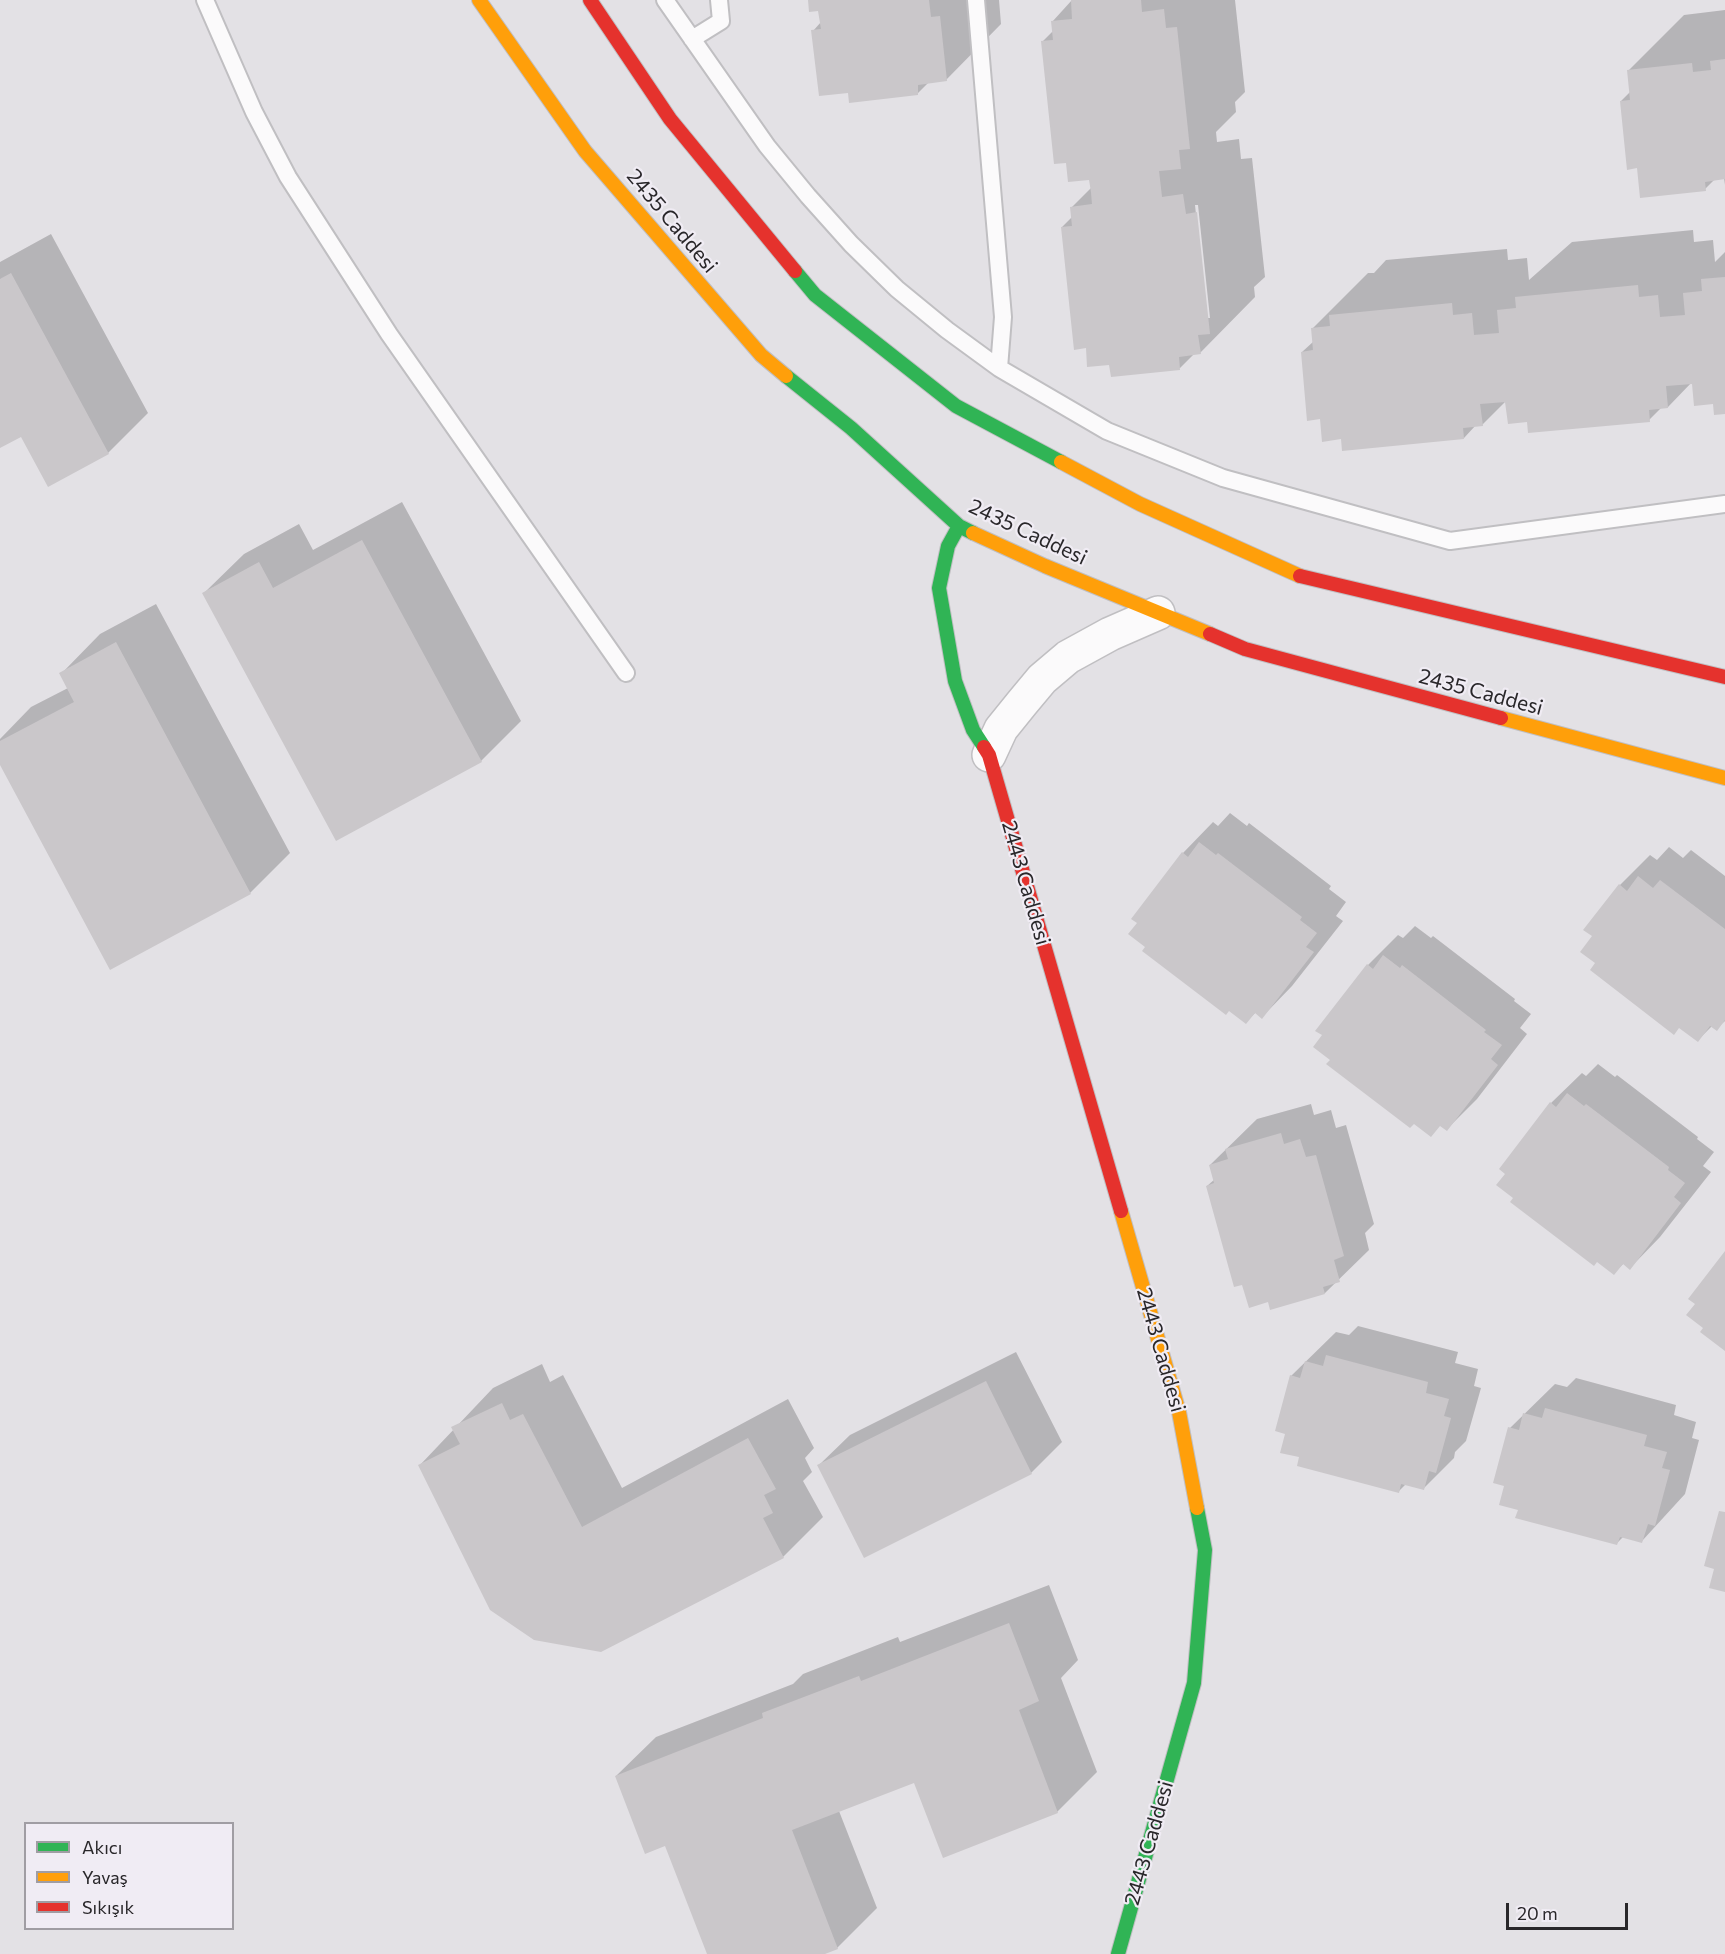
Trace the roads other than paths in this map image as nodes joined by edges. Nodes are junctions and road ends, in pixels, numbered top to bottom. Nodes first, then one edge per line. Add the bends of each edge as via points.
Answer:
1 (205, 0) edge
2 (479, 0) edge
3 (590, 0) edge
4 (665, 0) edge
5 (719, 0) edge
6 (976, 0) edge
7 (692, 39) junction
8 (999, 368) junction
9 (1725, 504) edge
10 (959, 526) junction
11 (1158, 613) junction
12 (626, 673) dead end
13 (1725, 676) edge
14 (989, 755) junction
15 (1725, 778) edge
16 (1118, 1954) edge

1 - 12 lane via 254,112 288,177 390,334
2 - 10 street, 2435 Caddesi via 585,151 761,355 851,428
3 - 13 street via 670,119 815,295 956,406 1140,504 1297,575
4 - 7 lane
5 - 7 lane via 721,21
6 - 8 lane via 1003,317
7 - 8 lane via 768,146 850,244 897,289
8 - 9 lane via 1107,430 1164,456 1273,493 1450,541
10 - 11 street, 2435 Caddesi
10 - 14 street, 2443 Caddesi via 948,546 939,588 961,703
11 - 14 street via 1068,657 1042,679 1001,729
11 - 15 street, 2435 Caddesi via 1245,649
14 - 16 street, 2443 Caddesi via 1179,1412 1205,1550 1194,1683

